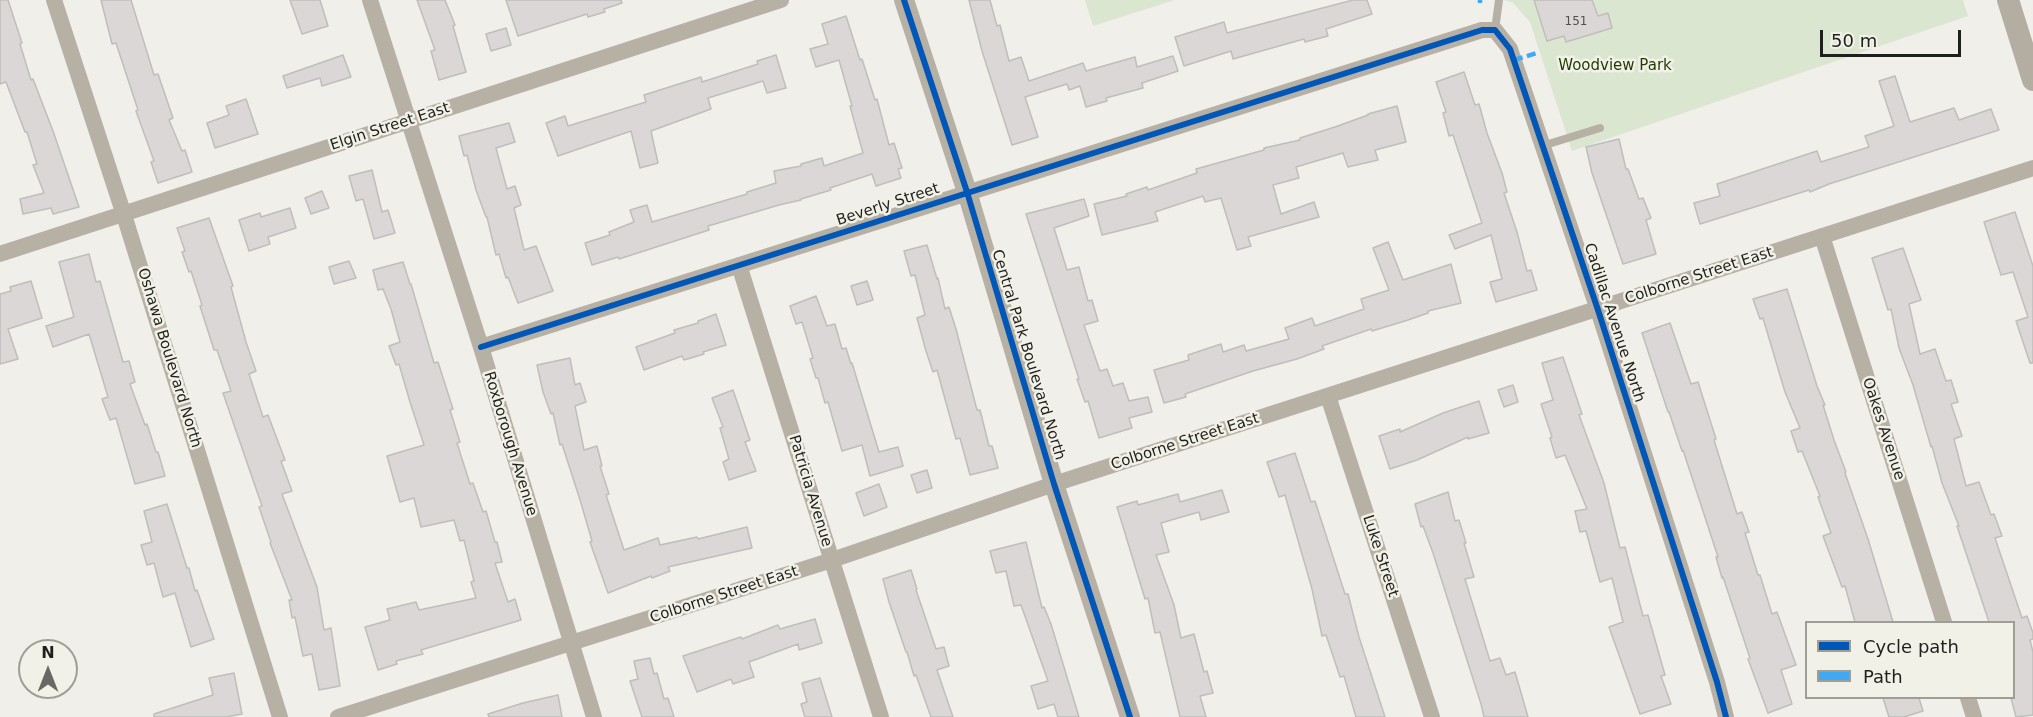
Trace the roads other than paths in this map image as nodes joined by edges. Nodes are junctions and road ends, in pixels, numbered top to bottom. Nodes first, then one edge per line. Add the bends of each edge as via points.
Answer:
1 (54, 0) edge
2 (370, 0) edge
3 (781, 0) edge
4 (904, 0) edge
5 (1499, 0) edge
6 (2008, 0) edge
7 (1495, 30) junction
8 (2033, 80) edge
9 (409, 120) junction
10 (1600, 128) dead end
11 (1542, 147) junction
12 (2033, 168) edge
13 (967, 192) junction
14 (124, 215) junction
15 (1822, 236) junction
16 (0, 254) edge
17 (740, 265) junction
18 (1598, 310) junction
19 (481, 347) junction
20 (1328, 396) junction
21 (1054, 484) junction
22 (832, 560) junction
23 (1944, 621) edge
24 (570, 643) junction
25 (1968, 699) edge
26 (280, 717) edge
27 (338, 717) edge
28 (594, 717) edge
29 (881, 717) edge
30 (1130, 717) edge
31 (1432, 717) edge
32 (1726, 717) edge
33 (1974, 717) edge

1 - 14 street, Oshawa Boulevard North
2 - 9 street, Roxborough Avenue
3 - 9 street, Elgin Street East
4 - 13 street, Central Park Boulevard North
5 - 7 lane
6 - 8 main road
7 - 11 street, Cadillac Avenue North via 1510,49
7 - 13 street, Beverly Street via 1482,30
9 - 14 street, Elgin Street East
9 - 19 street, Roxborough Avenue
10 - 11 lane
11 - 18 street, Cadillac Avenue North
12 - 15 street, Colborne Street East
13 - 17 street, Beverly Street
13 - 21 street, Central Park Boulevard North
14 - 16 street, Elgin Street East
14 - 26 street, Oshawa Boulevard North
15 - 18 street, Colborne Street East
15 - 23 street, Oakes Avenue
17 - 19 street, Beverly Street
17 - 22 street, Patricia Avenue
18 - 20 street, Colborne Street East
18 - 32 street, Cadillac Avenue North
19 - 24 street, Roxborough Avenue
20 - 21 street, Colborne Street East
20 - 31 street, Luke Street
21 - 22 street, Colborne Street East
21 - 30 street, Central Park Boulevard North
22 - 24 street, Colborne Street East
22 - 29 street, Patricia Avenue
24 - 27 street, Colborne Street East
24 - 28 street, Roxborough Avenue
25 - 33 street

